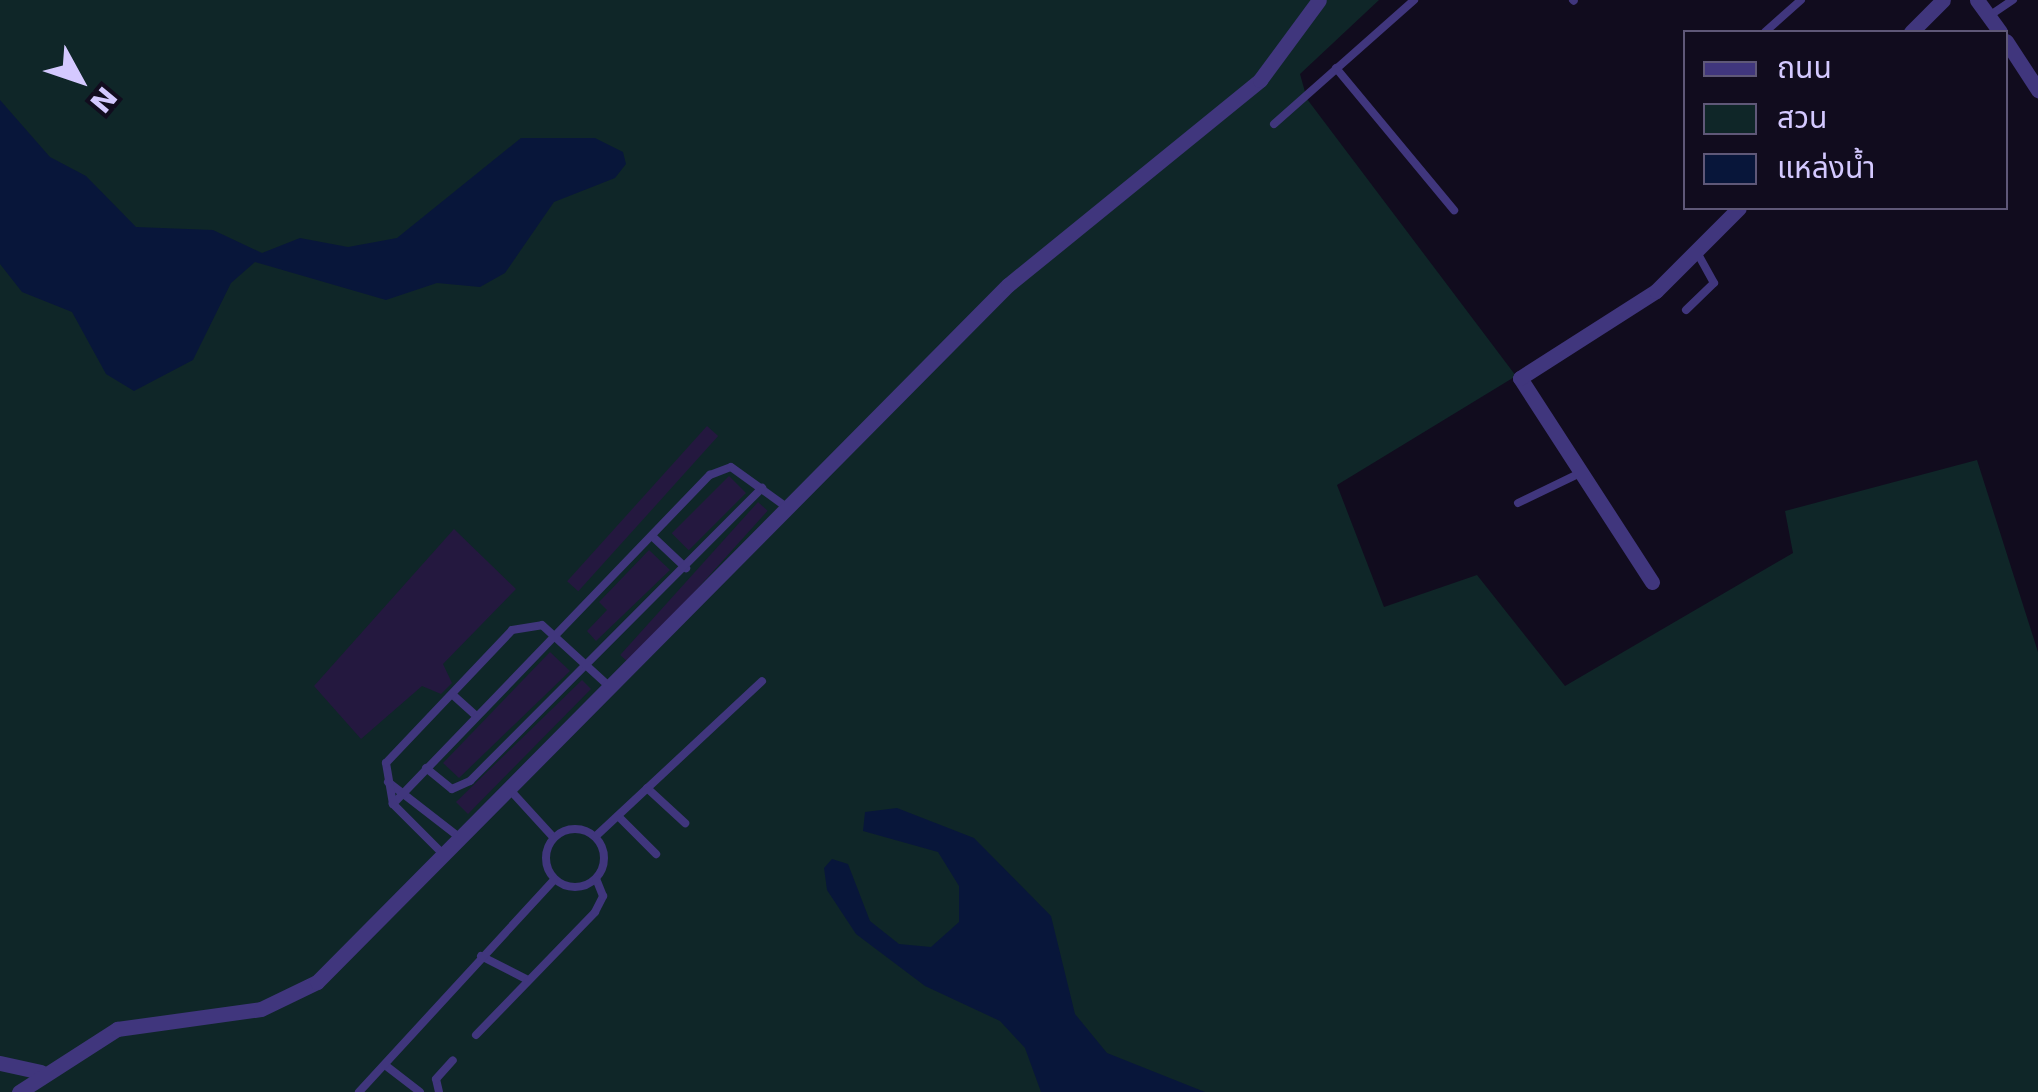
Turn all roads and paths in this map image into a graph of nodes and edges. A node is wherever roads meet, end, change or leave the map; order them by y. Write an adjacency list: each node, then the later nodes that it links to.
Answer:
1 (1319, 0): 21 (street)
2 (1414, 0): 11 (lane)
3 (1801, 0): 7 (lane)
4 (1943, 0): 8 (street)
5 (1976, 0): 9 (street)
6 (2012, 0): 9 (lane)
7 (1768, 30)
8 (1913, 30)
9 (1997, 30)
10 (2008, 45): 12 (street)
11 (1336, 68): 13 (lane); 14 (lane)
12 (2037, 85)
13 (1274, 124)
14 (1454, 210)
15 (1737, 210): 16 (street)
16 (1696, 251): 17 (lane); 18 (street)
17 (1686, 310)
18 (1578, 474): 20 (lane); 24 (street)
19 (762, 488): 21 (lane); 22 (lane); 23 (lane)
20 (1518, 503)
21 (786, 506): 28 (street)
22 (652, 536): 23 (lane); 25 (lane)
23 (686, 568): 26 (lane)
24 (1652, 582)
25 (556, 635): 26 (lane); 29 (lane); 30 (lane)
26 (586, 667): 28 (lane); 31 (lane)
27 (762, 681): 33 (lane)
28 (610, 688): 35 (street)
29 (452, 695): 30 (lane); 32 (lane)
30 (476, 716): 31 (lane)
31 (426, 768): 34 (lane)
32 (388, 782): 34 (lane); 36 (lane)
33 (646, 788): 37 (lane); 38 (lane)
34 (406, 790): 36 (lane); 41 (lane)
35 (511, 791): 40 (lane); 41 (street)
36 (393, 804): 43 (lane)
37 (618, 816): 39 (lane); 42 (lane)
38 (685, 823)
39 (596, 836): 40 (lane); 44 (lane)
40 (554, 837): 45 (lane)
41 (464, 840): 43 (street)
42 (656, 854)
43 (446, 858): 52 (street)
44 (596, 879): 45 (lane); 47 (lane)
45 (554, 880): 46 (lane)
46 (480, 956): 47 (lane); 51 (lane)
47 (528, 980): 48 (lane)
48 (476, 1035)
49 (453, 1060): 58 (lane)
50 (0, 1063): 52 (street)
51 (385, 1065): 53 (lane); 57 (lane)
52 (41, 1072): 54 (street)
53 (373, 1083): 55 (lane); 56 (lane)
54 (19, 1092)
55 (359, 1092)
56 (382, 1092)
57 (420, 1092)
58 (439, 1092)

